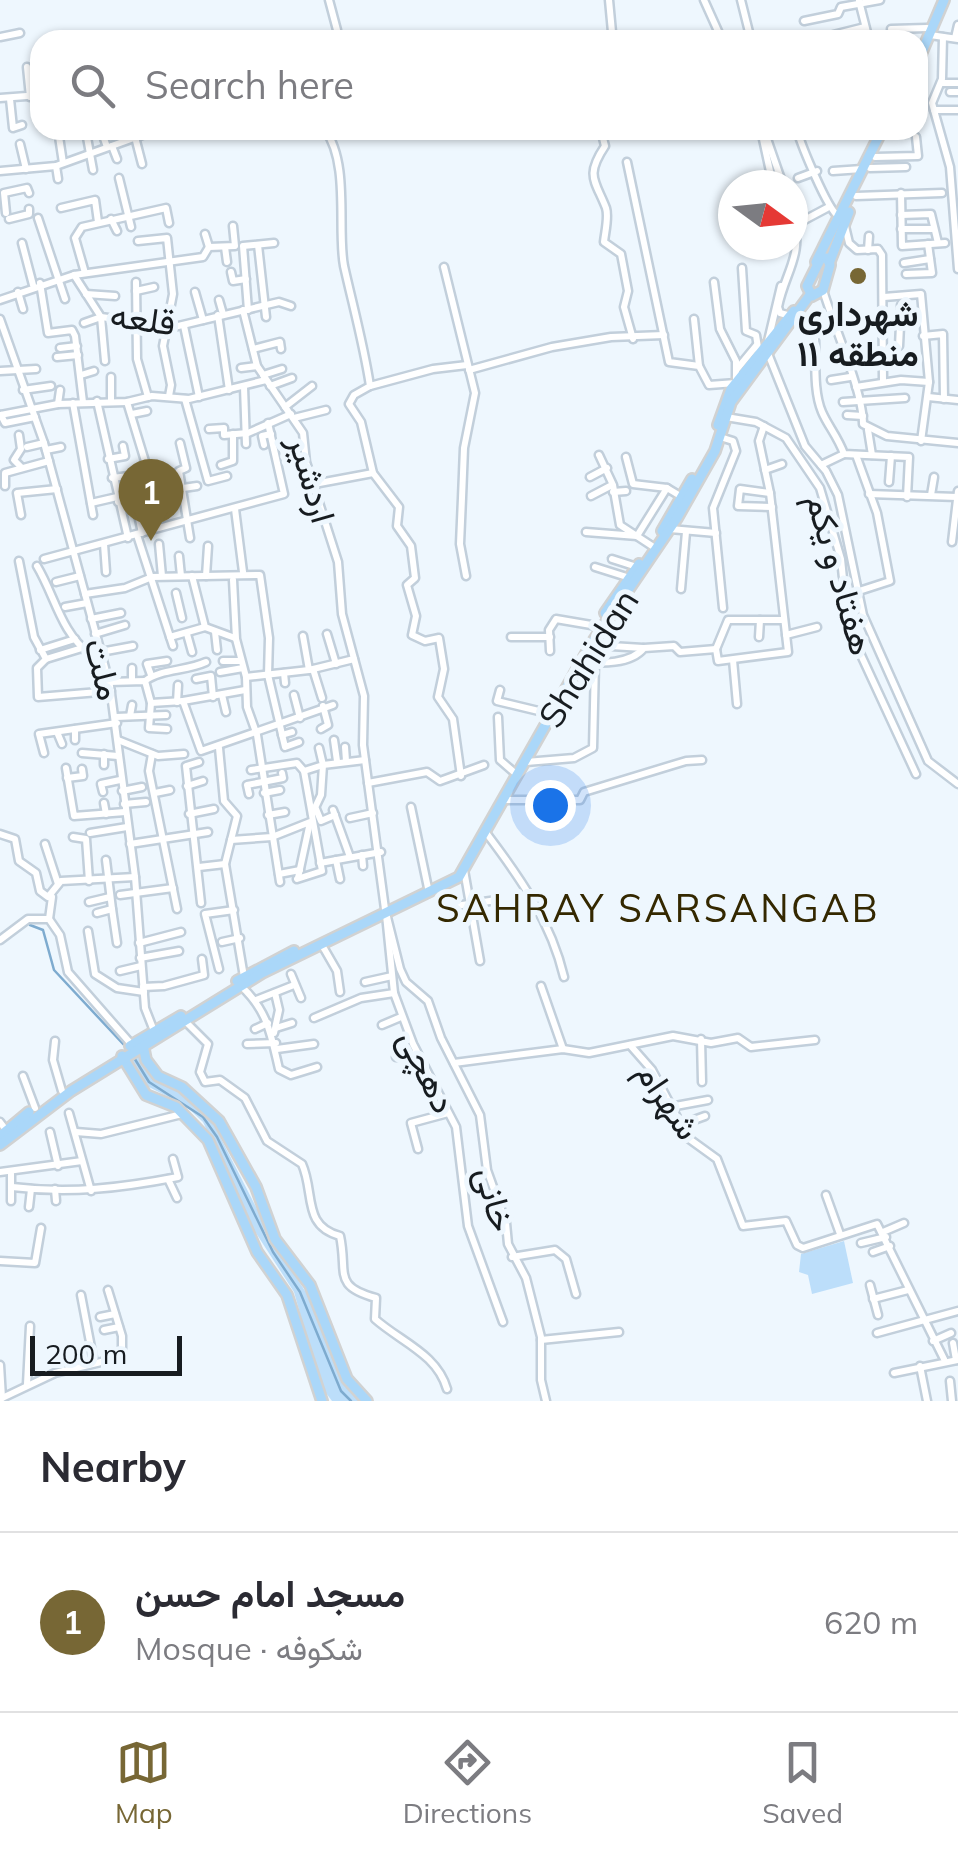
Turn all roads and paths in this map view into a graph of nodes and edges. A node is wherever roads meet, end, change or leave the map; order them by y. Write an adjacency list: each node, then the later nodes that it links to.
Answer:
1 (330, 0): 12 (street)
2 (609, 0): 13 (street)
3 (704, 0): 14 (street)
4 (740, 0): 15 (street)
5 (880, 0): 7 (street)
6 (941, 0): 19 (main road)
7 (860, 2): 8 (street); 10 (street)
8 (804, 22)
9 (958, 25): 23 (street)
10 (864, 26): 16 (street); 17 (street)
11 (891, 29): 18 (street)
12 (337, 30)
13 (612, 30)
14 (718, 30)
15 (748, 30)
16 (850, 30)
17 (865, 30)
18 (910, 30)
19 (928, 31): 21 (street)
20 (20, 32): 22 (street)
21 (943, 36): 23 (street); 25 (street)
22 (0, 37)
23 (957, 38)
24 (27, 67): 27 (street)
25 (941, 83): 26 (street); 30 (street)
26 (958, 83)
27 (30, 96): 29 (street)
28 (0, 98): 29 (street)
29 (10, 100): 32 (street)
30 (934, 110): 31 (street); 57 (street)
31 (958, 110)
32 (22, 125)
33 (58, 140): 52 (street)
34 (88, 140): 48 (street)
35 (107, 140): 47 (street)
36 (127, 140): 47 (street)
37 (136, 140): 53 (street)
38 (329, 140): 187 (street)
39 (604, 140): 154 (street)
40 (764, 140): 59 (street)
41 (766, 140): 60 (street)
42 (802, 140): 62 (street)
43 (880, 140): 55 (main road)
44 (881, 140): 49 (main road)
45 (916, 140): 49 (street)
46 (20, 144): 56 (street)
47 (110, 146): 48 (street); 50 (street)
48 (91, 153): 52 (street); 58 (street)
49 (875, 157): 55 (main road)
50 (117, 159)
51 (626, 162): 152 (street)
52 (59, 164): 56 (street); 65 (street)
53 (142, 164)
54 (906, 167): 55 (street)
55 (867, 168): 63 (street); 72 (main road); 83 (main road)
56 (26, 169): 61 (street)
57 (953, 169): 68 (street)
58 (93, 170)
59 (770, 170)
60 (777, 170)
61 (0, 171)
62 (817, 171): 64 (street); 76 (street)
63 (834, 171)
64 (808, 174)
65 (58, 179)
66 (886, 182): 73 (street)
67 (131, 184): 77 (street)
68 (955, 189): 111 (street)
69 (942, 192): 71 (street)
70 (28, 193): 80 (street)
71 (901, 193): 73 (street); 78 (street)
72 (856, 196): 73 (street); 83 (main road)
73 (881, 196)
74 (29, 208): 80 (street)
75 (61, 208): 84 (street)
76 (828, 208): 79 (street); 83 (street)
77 (129, 215): 82 (street); 85 (street); 87 (street)
78 (901, 215): 88 (street); 89 (street)
79 (808, 216)
80 (7, 217)
81 (38, 218): 118 (street)
82 (111, 219): 84 (street); 90 (street)
83 (842, 220): 101 (street); 105 (main road); 108 (main road)
84 (98, 222): 113 (street)
85 (169, 223)
86 (234, 226): 99 (street, اردشیر)
87 (130, 227)
88 (901, 229): 89 (street); 97 (street)
89 (934, 229): 97 (street)
90 (117, 231)
91 (205, 234): 100 (street)
92 (869, 236): 101 (street)
93 (138, 240): 103 (street)
94 (22, 243): 120 (street)
95 (274, 243): 96 (street)
96 (258, 244): 99 (street); 133 (street)
97 (928, 244): 102 (street)
98 (225, 246): 99 (street); 100 (street); 107 (street)
99 (239, 246): 117 (street, اردشیر)
100 (209, 247): 103 (street)
101 (868, 250): 128 (street)
102 (930, 259): 106 (street); 114 (street)
103 (171, 260): 113 (street); 150 (street)
104 (792, 260): 116 (street)
105 (830, 260): 108 (main road); 122 (main road)
106 (908, 260)
107 (228, 262)
108 (816, 262): 125 (main road)
109 (444, 267): 170 (street)
110 (742, 268): 163 (street)
111 (958, 269)
112 (231, 272): 117 (street)
113 (85, 273): 115 (street)
114 (906, 274)
115 (74, 275): 118 (street, قلعه); 126 (street, قلعه)
116 (788, 278): 139 (street); 163 (street)
117 (246, 279): 136 (street, اردشیر)
118 (56, 280): 120 (street, قلعه); 130 (street)
119 (714, 282): 173 (street)
120 (37, 284): 123 (street, قلعه); 162 (street)
121 (154, 286): 144 (street)
122 (823, 290): 125 (main road); 140 (street)
123 (18, 292): 129 (street, قلعه); 135 (street)
124 (194, 292): 146 (street)
125 (808, 293): 139 (main road, Shahidan); 163 (main road, Shahidan)
126 (85, 294): 127 (street); 141 (street, قلعه)
127 (115, 296)
128 (884, 297): 148 (street); 153 (street)
129 (0, 300)
130 (65, 300)
131 (219, 300): 138 (street)
132 (901, 305): 149 (street)
133 (262, 306): 134 (street, قلعه); 136 (street, قلعه); 142 (street)
134 (291, 306)
135 (23, 309)
136 (245, 310): 138 (street, قلعه); 160 (street, اردشیر)
137 (849, 313): 140 (street)
138 (220, 315): 146 (street, قلعه); 192 (street)
139 (791, 316): 163 (main road, Shahidan)
140 (831, 316): 178 (street)
141 (101, 317): 144 (street, قلعه); 147 (street); 165 (street)
142 (266, 317)
143 (0, 318): 157 (street, ملت)
144 (136, 319): 150 (street, قلعه); 194 (street)
145 (694, 319): 167 (street)
146 (203, 320): 151 (street, قلعه)
147 (84, 322)
148 (884, 323): 149 (street); 182 (street)
149 (899, 323): 156 (street)
150 (168, 325): 151 (street, قلعه); 193 (street)
151 (184, 326): 195 (street)
152 (664, 335): 154 (street); 167 (street)
153 (924, 336): 183 (street); 199 (street)
154 (632, 339): 170 (street)
155 (815, 339): 237 (street)
156 (899, 346)
157 (12, 347): 159 (street); 168 (street, ملت)
158 (60, 348): 162 (street)
159 (0, 349)
160 (253, 349): 161 (street); 166 (street, اردشیر)
161 (281, 349)
162 (77, 350): 164 (street); 176 (street)
163 (763, 351): 173 (street); 184 (main road, Shahidan); 218 (main road, Shahidan); 247 (street)
164 (57, 357)
165 (105, 361)
166 (258, 366): 169 (street); 181 (street, اردشیر)
167 (699, 366): 184 (street)
168 (17, 368): 171 (street); 174 (street); 190 (street, ملت)
169 (241, 368)
170 (468, 368): 187 (street); 313 (street)
171 (36, 369)
172 (282, 369): 181 (street)
173 (736, 370): 184 (street)
174 (0, 371)
175 (94, 371): 176 (street)
176 (81, 374): 204 (street)
177 (111, 377): 201 (street)
178 (850, 377): 180 (street); 188 (street)
179 (292, 378): 181 (street)
180 (831, 380)
181 (267, 381): 189 (street); 212 (street, اردشیر)
182 (883, 382): 183 (street); 188 (street)
183 (930, 382): 196 (street)
184 (736, 384): 271 (main road, Shahidan)
185 (51, 386): 190 (street)
186 (312, 386): 212 (street)
187 (370, 386): 251 (street)
188 (856, 386): 200 (street)
189 (244, 387): 192 (street); 223 (street)
190 (23, 390): 209 (street, ملت)
191 (60, 390): 208 (street)
192 (229, 390): 195 (street)
193 (169, 396): 194 (street); 197 (street)
194 (148, 397): 205 (street)
195 (199, 397): 197 (street)
196 (928, 397): 199 (street); 228 (street)
197 (186, 398): 252 (street)
198 (905, 398): 200 (street)
199 (944, 398): 202 (street)
200 (864, 399): 206 (street); 216 (street)
201 (112, 400): 203 (street); 205 (street)
202 (958, 400)
203 (97, 401): 204 (street); 243 (street)
204 (83, 402): 207 (street)
205 (127, 402): 213 (street)
206 (844, 402)
207 (73, 403): 208 (street); 274 (street)
208 (58, 404): 209 (street)
209 (31, 409): 214 (street); 217 (street, ملت)
210 (147, 410): 213 (street)
211 (326, 410): 212 (street)
212 (290, 413): 219 (street); 258 (street, اردشیر)
213 (132, 414): 256 (street)
214 (0, 415): 217 (street)
215 (847, 415): 216 (street)
216 (863, 416): 222 (street)
217 (35, 417): 235 (street, ملت)
218 (726, 417): 220 (street, هفتاد و یکم); 227 (main road, Shahidan)
219 (268, 423): 223 (street); 225 (street)
220 (764, 426): 250 (street); 327 (street, هفتاد و یکم)
221 (209, 428): 224 (street)
222 (867, 428): 228 (street); 240 (street)
223 (248, 433): 224 (street); 231 (street)
224 (233, 434): 245 (street)
225 (271, 434): 232 (street); 276 (street)
226 (19, 436): 248 (street)
227 (720, 437): 283 (main road, Shahidan); 286 (street)
228 (921, 441): 230 (street)
229 (180, 443): 262 (street)
230 (958, 443)
231 (246, 444)
232 (264, 445)
233 (124, 446): 243 (street)
234 (27, 447): 235 (street)
235 (45, 447): 236 (street); 244 (street, ملت)
236 (61, 447)
237 (844, 454): 239 (street); 247 (street)
238 (599, 455): 249 (street)
239 (856, 455): 240 (street); 267 (street)
240 (872, 455): 241 (street)
241 (891, 456): 257 (street); 272 (street)
242 (626, 457): 263 (street)
243 (108, 458): 255 (street)
244 (49, 461): 248 (street); 261 (street, ملت)
245 (221, 464)
246 (782, 464): 250 (street)
247 (821, 464): 319 (street)
248 (21, 467): 259 (street)
249 (607, 468): 253 (street); 264 (street)
250 (766, 470): 266 (street)
251 (373, 473): 258 (street); 436 (street)
252 (227, 476)
253 (590, 476)
254 (934, 476): 269 (street)
255 (112, 478): 273 (street); 273 (street)
256 (151, 482)
257 (889, 482)
258 (314, 484): 358 (street, اردشیر)
259 (6, 486)
260 (197, 486): 262 (street)
261 (57, 488): 279 (street); 296 (street, ملت)
262 (183, 488): 282 (street)
263 (667, 488): 271 (street); 288 (street)
264 (613, 489): 265 (street); 270 (street); 288 (street)
265 (626, 491)
266 (770, 493): 275 (street); 277 (street)
267 (869, 494): 272 (street); 319 (street)
268 (957, 494): 269 (street); 291 (street)
269 (930, 495): 272 (street)
270 (591, 496)
271 (682, 496): 295 (main road, Shahidan)
272 (907, 497)
273 (118, 500): 274 (street); 289 (street)
274 (91, 503): 280 (street)
275 (772, 508): 277 (street); 330 (street)
276 (235, 509): 282 (street); 306 (street)
277 (754, 509): 281 (street)
278 (136, 510): 287 (street)
279 (20, 514)
280 (93, 515)
281 (755, 518)
282 (191, 520): 287 (street); 290 (street)
283 (670, 529): 285 (street); 363 (main road, Shahidan)
284 (586, 532): 288 (street)
285 (686, 532): 286 (street); 318 (street)
286 (716, 533): 323 (street)
287 (140, 534): 289 (street); 308 (street)
288 (637, 536): 295 (street)
289 (128, 538): 292 (street)
290 (190, 538)
291 (952, 542)
292 (104, 544): 296 (street); 304 (street)
293 (160, 544): 309 (street)
294 (208, 546): 312 (street)
295 (652, 546): 303 (main road, Shahidan)
296 (74, 552): 298 (street); 307 (street, ملت)
297 (179, 556): 310 (street)
298 (44, 558)
299 (612, 559): 303 (street)
300 (19, 561): 352 (street)
301 (38, 566): 345 (street)
302 (596, 567): 314 (street)
303 (637, 568): 314 (main road, Shahidan)
304 (106, 572)
305 (131, 572): 317 (street)
306 (243, 572): 312 (street); 372 (street)
307 (80, 576): 316 (street); 321 (street, ملت)
308 (152, 576): 309 (street); 317 (street); 342 (street)
309 (162, 576): 310 (street)
310 (181, 576): 311 (street)
311 (192, 576): 312 (street); 320 (street)
312 (206, 576)
313 (466, 576)
314 (630, 578): 332 (main road, Shahidan)
315 (233, 580): 346 (street)
316 (56, 582)
317 (134, 584): 321 (street)
318 (681, 589)
319 (858, 591): 325 (street)
320 (196, 596): 326 (street); 333 (street)
321 (86, 598): 322 (street); 328 (street, ملت)
322 (64, 607)
323 (723, 608)
324 (120, 613): 328 (street)
325 (863, 615): 327 (street); 442 (street)
326 (182, 618)
327 (847, 618): 435 (street, هفتاد و یکم)
328 (91, 619): 336 (street, ملت)
329 (760, 620): 330 (street); 344 (street); 354 (street)
330 (784, 620): 339 (street)
331 (125, 625): 336 (street)
332 (597, 626): 341 (street); 392 (main road, Shahidan)
333 (206, 627): 335 (street); 337 (street)
334 (817, 627): 339 (street)
335 (215, 632): 346 (street); 353 (street)
336 (96, 634): 355 (street, ملت)
337 (187, 634): 342 (street); 357 (street)
338 (327, 634): 366 (street)
339 (786, 635): 360 (street)
340 (303, 636): 369 (street)
341 (550, 636): 343 (street); 356 (street)
342 (170, 637): 348 (street)
343 (512, 637)
344 (759, 638)
345 (75, 639): 350 (street); 352 (street)
346 (236, 639): 365 (street)
347 (133, 646): 355 (street)
348 (173, 646)
349 (611, 646): 351 (street)
350 (82, 648): 355 (street); 359 (street)
351 (644, 648): 354 (street); 367 (street)
352 (40, 650): 359 (street)
353 (217, 650)
354 (716, 650): 360 (street)
355 (101, 651): 379 (street, ملت)
356 (550, 651)
357 (192, 652)
358 (354, 658): 366 (street); 421 (street, اردشیر)
359 (46, 659): 379 (street)
360 (733, 660): 388 (street)
361 (166, 661): 373 (street)
362 (223, 661): 365 (street)
363 (582, 661): 367 (street); 425 (main road, Shahidan)
364 (206, 662): 373 (street)
365 (243, 664): 370 (street); 374 (street)
366 (336, 664): 369 (street)
367 (596, 664): 425 (street)
368 (132, 668): 376 (street)
369 (311, 670): 371 (street); 386 (street)
370 (220, 672)
371 (284, 673): 372 (street); 377 (street)
372 (268, 675): 374 (street); 399 (street)
373 (148, 678): 376 (street); 387 (street)
374 (246, 678): 380 (street)
375 (196, 679): 384 (street)
376 (132, 680): 379 (street)
377 (285, 684)
378 (178, 685): 385 (street)
379 (110, 686): 398 (street, ملت)
380 (244, 690): 383 (street); 405 (street)
381 (500, 690): 392 (street)
382 (294, 694): 396 (street)
383 (222, 695): 384 (street); 391 (street)
384 (213, 697): 385 (street)
385 (180, 701): 387 (street); 413 (street)
386 (322, 702): 390 (street); 396 (street); 400 (street)
387 (151, 703): 395 (street)
388 (737, 704)
389 (132, 705): 394 (street)
390 (333, 705)
391 (226, 712)
392 (547, 714): 434 (main road, Shahidan)
393 (166, 715): 395 (street)
394 (130, 716): 395 (street); 398 (street)
395 (150, 716): 402 (street)
396 (300, 718): 399 (street)
397 (498, 718): 434 (street)
398 (116, 720): 401 (street); 408 (street, ملت)
399 (280, 724): 405 (street); 406 (street)
400 (328, 725)
401 (75, 729): 403 (street); 407 (street)
402 (167, 729)
403 (56, 732): 411 (street); 414 (street)
404 (292, 732): 406 (street)
405 (257, 735): 413 (street); 427 (street)
406 (282, 735): 410 (street)
407 (76, 740)
408 (118, 740): 417 (street); 419 (street, ملت)
409 (334, 740): 423 (street)
410 (300, 742)
411 (62, 744)
412 (344, 747): 423 (street)
413 (219, 748): 475 (street)
414 (44, 753)
415 (82, 753): 416 (street)
416 (104, 754): 419 (street); 426 (street)
417 (152, 754): 418 (street); 449 (street)
418 (184, 754)
419 (118, 756): 438 (street, ملت)
420 (307, 758): 428 (street)
421 (365, 760): 423 (street); 441 (street, اردشیر)
422 (702, 760): 452 (street)
423 (342, 761): 428 (street)
424 (199, 762): 448 (street)
425 (526, 762): 452 (main road, Shahidan)
426 (104, 765)
427 (260, 765): 432 (street); 440 (street)
428 (323, 765): 432 (street); 457 (street)
429 (484, 765): 436 (street)
430 (66, 768): 437 (street)
431 (82, 769): 437 (street)
432 (304, 771): 465 (street)
433 (282, 773): 440 (street)
434 (515, 773): 495 (main road, Shahidan)
435 (916, 774)
436 (461, 776): 441 (street)
437 (67, 778): 461 (street)
438 (120, 780): 446 (street, ملت); 447 (street)
439 (203, 781): 448 (street)
440 (262, 782): 450 (street); 451 (street)
441 (368, 783): 460 (street, اردشیر)
442 (958, 784)
443 (142, 786): 446 (street)
444 (170, 790): 449 (street)
445 (280, 790): 450 (street)
446 (122, 791): 456 (street, ملت)
447 (102, 792)
448 (184, 792): 462 (street)
449 (155, 793): 474 (street)
450 (264, 793): 463 (street)
451 (249, 794)
452 (505, 800): 470 (main road, Shahidan)
453 (146, 802): 456 (street)
454 (104, 803): 461 (street)
455 (411, 807): 495 (street)
456 (124, 808): 461 (street); 466 (street, ملت)
457 (316, 808): 465 (street); 480 (street)
458 (214, 809): 462 (street)
459 (284, 812): 463 (street)
460 (373, 812): 464 (street); 478 (street, اردشیر)
461 (106, 814)
462 (189, 814): 472 (street)
463 (268, 814): 473 (street)
464 (350, 818)
465 (310, 822): 473 (street); 486 (street); 487 (street)
466 (127, 827): 468 (street); 477 (street, ملت)
467 (208, 832): 472 (street)
468 (90, 833)
469 (0, 834): 498 (street)
470 (486, 834): 488 (main road, Shahidan); 527 (street)
471 (72, 837): 491 (street)
472 (194, 837): 474 (street); 485 (street)
473 (272, 837): 475 (street); 487 (street)
474 (163, 840): 477 (street); 494 (street)
475 (230, 840): 483 (street)
476 (45, 844): 493 (street)
477 (130, 844): 489 (street, ملت)
478 (381, 852): 479 (street); 508 (street, اردشیر)
479 (362, 855): 480 (street); 484 (street)
480 (350, 858): 482 (street)
481 (106, 860): 492 (street)
482 (336, 860): 486 (street); 490 (street)
483 (224, 864): 485 (street); 507 (street)
484 (363, 866)
485 (199, 867): 503 (street)
486 (321, 867): 487 (street)
487 (300, 870)
488 (464, 870): 501 (street); 508 (main road, Shahidan)
489 (135, 877): 492 (street); 496 (street, ملت)
490 (340, 879)
491 (89, 881): 492 (street); 493 (street)
492 (108, 882): 499 (street)
493 (58, 884): 498 (street)
494 (173, 888): 496 (street); 506 (street)
495 (428, 888): 508 (main road, Shahidan)
496 (136, 893): 497 (street); 517 (street, ملت)
497 (120, 895)
498 (52, 896): 510 (street)
499 (110, 896): 502 (street); 505 (street)
500 (496, 900): 501 (street)
501 (472, 901): 504 (street); 521 (street)
502 (89, 902)
503 (201, 903)
504 (456, 906)
505 (112, 909): 509 (street); 516 (street)
506 (177, 909)
507 (234, 910): 513 (street); 523 (street)
508 (385, 912): 518 (main road, Shahidan); 526 (street, دهچی); 528 (main road, Shahidan); 558 (street, خانی)
509 (97, 914)
510 (49, 919): 514 (street); 551 (street)
511 (88, 930): 532 (street)
512 (181, 932): 517 (street)
513 (240, 938): 515 (street); 528 (street)
514 (0, 940)
515 (222, 942)
516 (117, 943)
517 (140, 944): 522 (street, ملت)
518 (322, 945): 528 (main road, Shahidan); 533 (street)
519 (179, 951): 522 (street)
520 (202, 959): 532 (street)
521 (480, 961)
522 (141, 962): 524 (street); 532 (street, ملت)
523 (219, 969)
524 (120, 971)
525 (291, 974): 530 (street)
526 (392, 976): 529 (street); 535 (street, دهچی)
527 (564, 977)
528 (243, 981): 537 (street); 540 (main road, Shahidan); 545 (main road, Shahidan)
529 (365, 982)
530 (294, 985): 534 (street); 536 (street)
531 (542, 986): 554 (street)
532 (143, 989): 545 (street, ملت)
533 (340, 992)
534 (275, 993): 537 (street); 543 (street)
535 (394, 993): 538 (street, دهچی); 539 (street)
536 (301, 998)
537 (256, 1000): 543 (street)
538 (401, 1016): 542 (street); 555 (street, دهچی)
539 (314, 1018)
540 (184, 1020): 545 (main road, Shahidan); 629 (street)
541 (292, 1022): 543 (street)
542 (382, 1025)
543 (272, 1028): 544 (street); 552 (street)
544 (255, 1029)
545 (155, 1034): 551 (main road, Shahidan)
546 (701, 1039): 547 (street); 553 (street); 561 (street)
547 (815, 1040)
548 (55, 1041): 562 (street)
549 (247, 1044): 552 (street)
550 (314, 1044): 552 (street)
551 (138, 1045): 556 (main road, Shahidan); 632 (main road)
552 (277, 1046): 559 (street)
553 (630, 1046): 554 (street); 564 (street, شهرام)
554 (563, 1048): 558 (street)
555 (417, 1052): 557 (street); 568 (street, دهچی)
556 (121, 1055): 562 (main road, Shahidan); 567 (main road); 574 (main road, Shahidan)
557 (396, 1057)
558 (454, 1062): 598 (street, خانی)
559 (317, 1067)
560 (23, 1076): 565 (street)
561 (702, 1082)
562 (62, 1091): 565 (main road, Shahidan)
563 (708, 1100): 564 (street)
564 (670, 1107): 570 (street, شهرام)
565 (35, 1108): 571 (main road, Shahidan)
566 (68, 1113): 573 (street)
567 (184, 1113): 573 (street); 631 (main road)
568 (448, 1113): 575 (street); 611 (street, دهچی)
569 (705, 1116): 570 (street)
570 (680, 1125): 593 (street, شهرام)
571 (2, 1129)
572 (50, 1132): 578 (street)
573 (76, 1132): 577 (street)
574 (0, 1145)
575 (418, 1150)
576 (173, 1159): 581 (street)
577 (82, 1161): 578 (street); 585 (street)
578 (58, 1166): 580 (street)
579 (0, 1172): 580 (street)
580 (11, 1174): 582 (street)
581 (168, 1179): 585 (street); 587 (street)
582 (12, 1186): 583 (street); 588 (street)
583 (31, 1189): 584 (street); 590 (street)
584 (56, 1189): 585 (street); 589 (street)
585 (91, 1191)
586 (826, 1195): 593 (street)
587 (176, 1198)
588 (11, 1201)
589 (56, 1201)
590 (29, 1208)
591 (904, 1223): 594 (street)
592 (41, 1228): 599 (street)
593 (840, 1234): 594 (street, شهرام)
594 (884, 1234): 595 (street); 596 (street)
595 (862, 1243)
596 (890, 1246): 597 (street); 602 (street)
597 (873, 1252)
598 (512, 1257): 603 (street); 618 (street, خانی)
599 (0, 1261)
600 (870, 1285): 605 (street)
601 (108, 1290): 607 (street)
602 (908, 1290): 605 (street); 610 (street)
603 (576, 1294)
604 (81, 1295): 623 (street)
605 (873, 1299): 608 (street)
606 (958, 1311): 610 (street)
607 (115, 1314): 609 (street); 613 (street)
608 (878, 1315)
609 (100, 1317)
610 (923, 1321): 616 (street); 619 (street)
611 (503, 1322)
612 (30, 1326): 628 (street)
613 (119, 1327): 614 (street); 623 (street)
614 (104, 1330)
615 (618, 1332): 618 (street)
616 (876, 1332)
617 (951, 1333): 619 (street)
618 (542, 1340): 633 (street, خانی)
619 (933, 1340): 621 (street)
620 (953, 1343): 622 (street)
621 (944, 1360): 622 (street); 625 (street)
622 (957, 1360)
623 (94, 1364): 628 (street)
624 (0, 1365): 630 (street)
625 (920, 1366): 626 (street); 634 (street)
626 (894, 1373)
627 (950, 1381): 635 (street)
628 (28, 1384): 630 (street)
629 (447, 1389)
630 (1, 1398)
631 (322, 1401)
632 (366, 1401)
633 (546, 1401)
634 (927, 1401)
635 (952, 1401)

